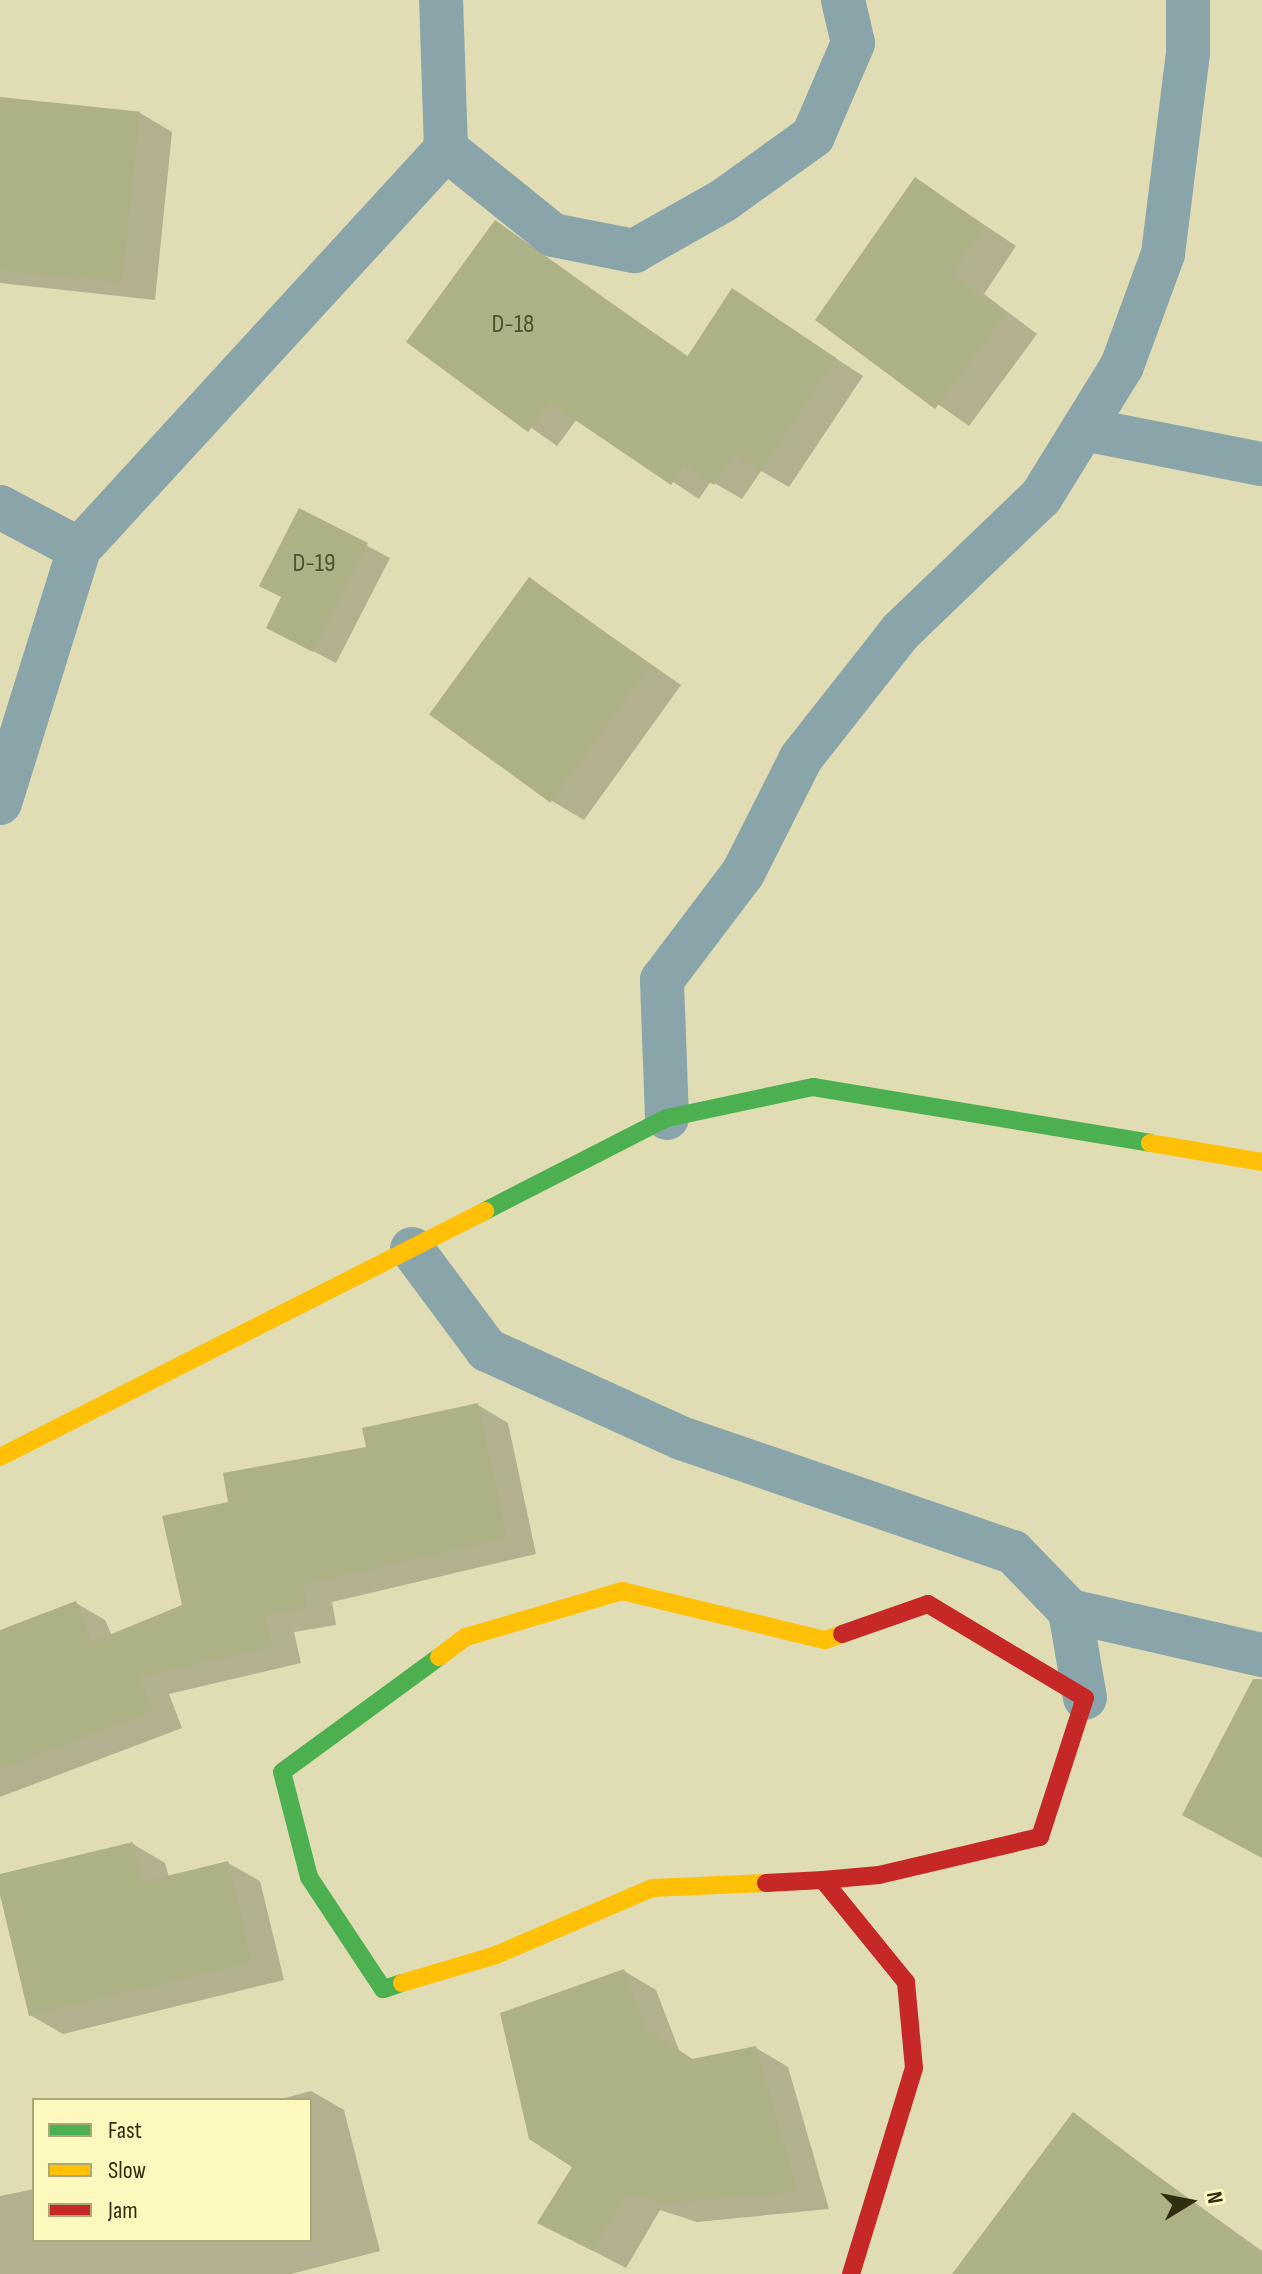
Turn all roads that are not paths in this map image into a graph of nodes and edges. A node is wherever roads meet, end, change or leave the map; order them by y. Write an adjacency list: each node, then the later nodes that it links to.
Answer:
1 (441, 0): 4 (street)
2 (843, 0): 4 (street)
3 (1188, 0): 5 (street)
4 (446, 149): 8 (street)
5 (1083, 429): 6 (street); 10 (street)
6 (1262, 464)
7 (0, 507): 8 (street)
8 (79, 549): 9 (street)
9 (0, 803)
10 (667, 1118): 11 (street); 12 (street)
11 (1262, 1162)
12 (412, 1249): 13 (street); 14 (street)
13 (0, 1457)
14 (1070, 1611): 15 (street); 16 (street)
15 (1262, 1655)
16 (1085, 1698): 17 (street); 17 (street)
17 (823, 1880): 18 (street)
18 (851, 2274)

